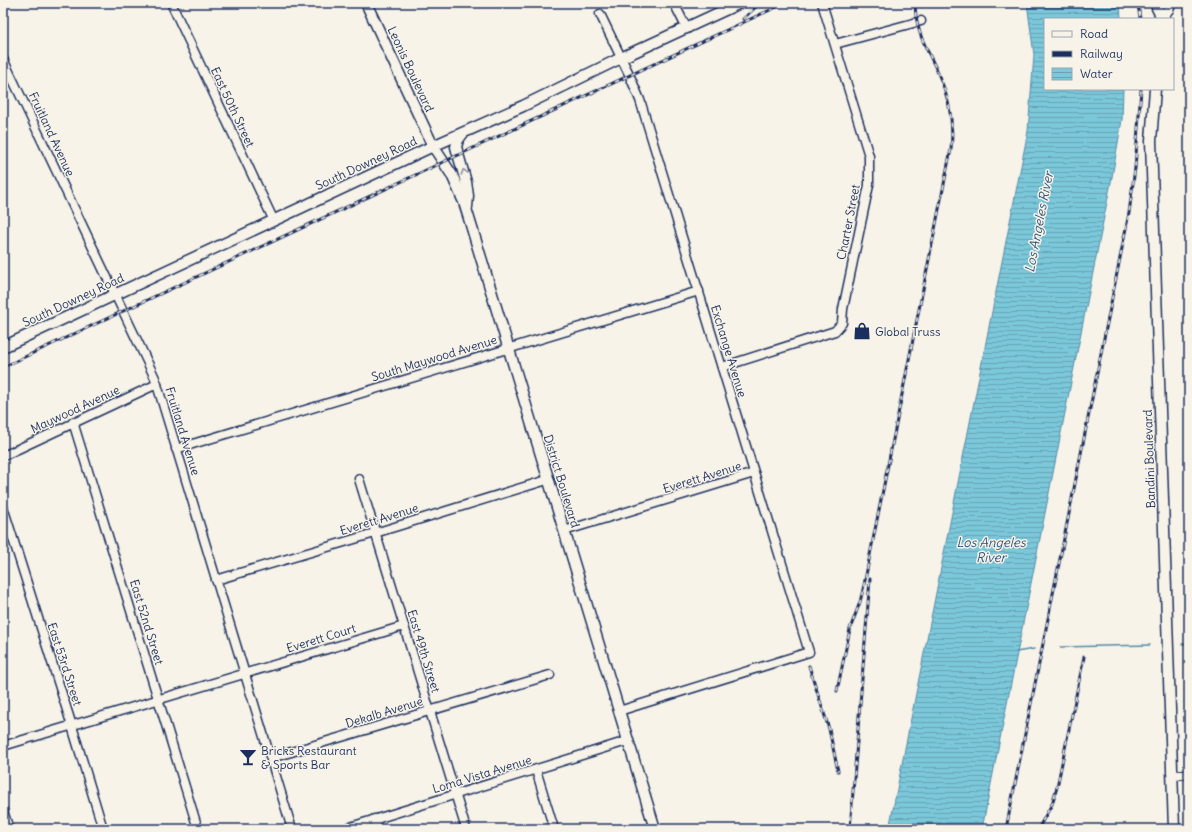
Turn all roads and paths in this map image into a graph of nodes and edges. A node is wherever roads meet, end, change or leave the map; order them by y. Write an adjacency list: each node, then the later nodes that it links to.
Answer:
1 (171, 3): 19 (street, East 50th Street)
2 (366, 3): 17 (main road, Leonis Boulevard)
3 (674, 3): 11 (street)
4 (740, 3): 11 (main road, South Downey Road)
5 (822, 3): 12 (street, Charter Street)
6 (1157, 3): 9 (main road)
7 (1169, 3): 9 (main road)
8 (600, 14): 13 (street, Exchange Avenue)
9 (1162, 18)
10 (921, 21): 12 (street)
11 (686, 29): 13 (main road, South Downey Road)
12 (835, 44): 24 (street, Charter Street)
13 (621, 58): 16 (main road, South Downey Road); 20 (street, Exchange Avenue)
14 (3, 59): 21 (street, Fruitland Avenue)
15 (1155, 90): 48 (main road, Bandini Boulevard)
16 (463, 133): 17 (main road, South Downey Road); 18 (main road, one-way to 16)
17 (433, 146): 18 (main road, District Boulevard); 19 (main road, South Downey Road)
18 (466, 211): 23 (main road, District Boulevard)
19 (274, 221): 21 (main road, South Downey Road)
20 (699, 291): 23 (street, South Maywood Avenue); 24 (street, Exchange Avenue)
21 (116, 295): 22 (main road, South Downey Road); 25 (street, Fruitland Avenue)
22 (3, 347)
23 (508, 349): 27 (street, South Maywood Avenue); 31 (main road, District Boulevard)
24 (722, 366): 29 (street, Exchange Avenue)
25 (156, 384): 26 (street, Maywood Avenue); 27 (street, Fruitland Avenue)
26 (73, 422): 28 (street, Maywood Avenue); 39 (street, East 52nd Street)
27 (176, 449): 35 (street, Fruitland Avenue)
28 (3, 456)
29 (754, 473): 33 (street, Everett Avenue); 41 (street, Exchange Avenue)
30 (359, 479): 34 (street, East 49th Street)
31 (548, 480): 33 (main road, District Boulevard); 34 (street, Everett Avenue)
32 (3, 507): 42 (street, East 53rd Street)
33 (564, 531): 41 (main road, District Boulevard)
34 (375, 533): 35 (street, Everett Avenue); 36 (street, East 49th Street)
35 (216, 580): 37 (street, Fruitland Avenue)
36 (404, 626): 37 (street, Everett Court); 40 (street, East 49th Street)
37 (245, 674): 39 (street); 45 (street, Fruitland Avenue)
38 (550, 675): 40 (street, Dekalb Avenue)
39 (158, 700): 42 (street); 54 (street, East 52nd Street)
40 (430, 711): 45 (street, Dekalb Avenue); 49 (street, East 49th Street)
41 (619, 711): 43 (main road, District Boulevard)
42 (72, 726): 44 (street); 53 (street, East 53rd Street)
43 (627, 742): 46 (street, Loma Vista Avenue); 60 (main road, District Boulevard)
44 (3, 746)
45 (271, 758): 55 (street, Fruitland Avenue)
46 (536, 770): 49 (street, Loma Vista Avenue); 59 (street)
47 (1189, 774): 48 (street)
48 (1173, 775): 61 (main road, Bandini Boulevard)
49 (456, 794): 51 (street, Loma Vista Avenue); 58 (street, East 49th Street)
50 (3, 811): 52 (street)
51 (374, 820): 56 (street, Loma Vista Avenue); 57 (street)
52 (9, 829)
53 (103, 829)
54 (198, 829)
55 (292, 829)
56 (344, 829)
57 (377, 829)
58 (466, 829)
59 (554, 829)
60 (654, 829)
61 (1174, 829)

